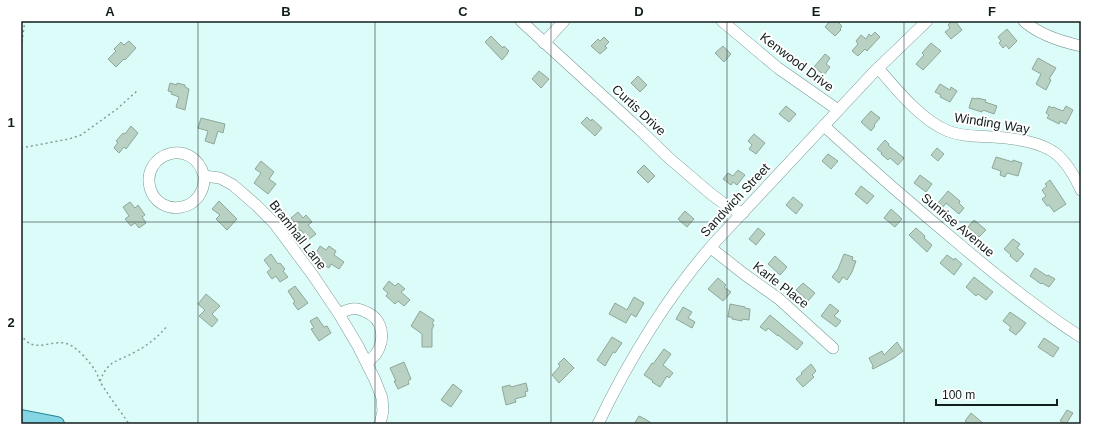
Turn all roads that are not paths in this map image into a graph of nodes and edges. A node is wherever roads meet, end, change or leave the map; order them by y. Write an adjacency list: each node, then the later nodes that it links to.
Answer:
1 (521, 21): 6 (street, Curtis Drive)
2 (564, 21): 6 (street)
3 (722, 21): 9 (street, Kenwood Drive)
4 (927, 21): 8 (street, Sandwich Street)
5 (1024, 21): 7 (street)
6 (544, 43): 13 (street, Curtis Drive)
7 (1081, 46)
8 (878, 68): 9 (street, Sandwich Street); 12 (street, Winding Way)
9 (838, 110): 10 (street, Sandwich Street)
10 (824, 126): 13 (street, Sandwich Street); 16 (street, Sunrise Avenue)
11 (204, 176): 11 (street); 15 (street, Bramhall Lane)
12 (1081, 190)
13 (743, 213): 14 (street, Sandwich Street)
14 (711, 248): 17 (street, Karle Place); 22 (street, Sandwich Street)
15 (339, 314): 18 (street, Bramhall Lane); 18 (street)
16 (1081, 337)
17 (832, 348)
18 (367, 363): 21 (street, Bramhall Lane)
19 (21, 417): 20 (main road)
20 (57, 424)
21 (380, 424)
22 (598, 424)

